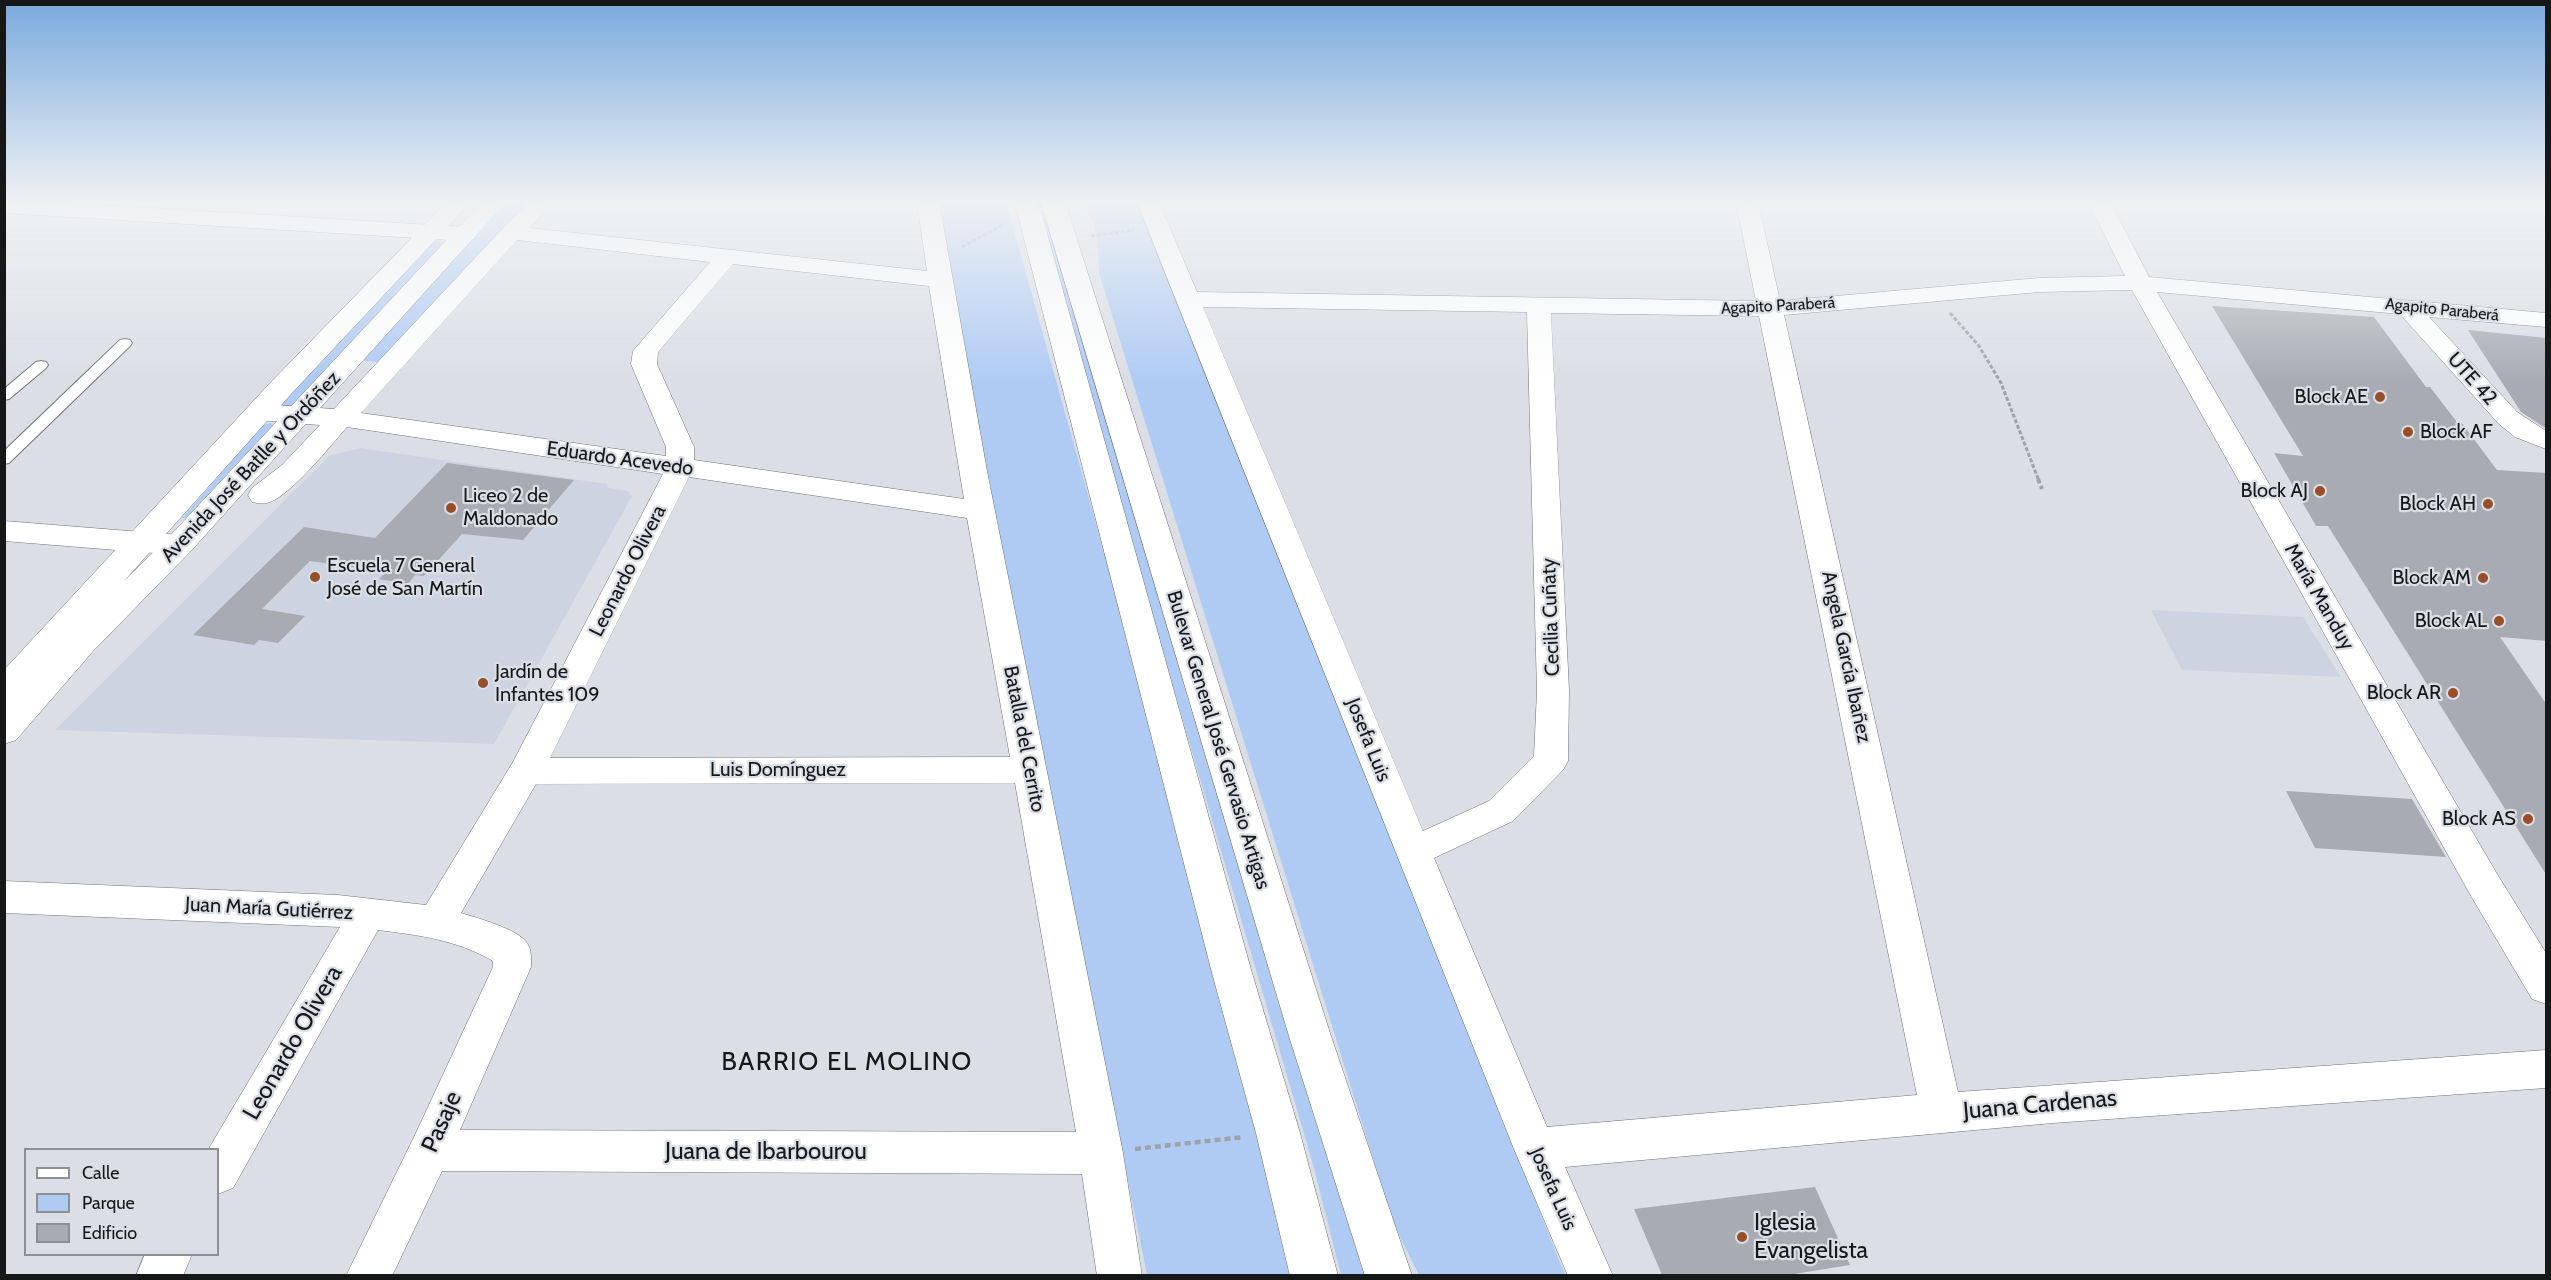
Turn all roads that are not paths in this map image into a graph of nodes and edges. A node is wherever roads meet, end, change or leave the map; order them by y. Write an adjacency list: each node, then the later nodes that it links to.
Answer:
1 (402, 262): 22 (main road, Avenida José Batlle y Ordóñez)
2 (441, 262): 23 (main road, Avenida José Batlle y Ordóñez)
3 (485, 262): 24 (street)
4 (722, 262): 27 (street)
5 (837, 262): 12 (street)
6 (937, 262): 12 (street, Batalla del Cerrito)
7 (1050, 262): 53 (main road, Bulevar General José Gervasio Artigas)
8 (1070, 262): 54 (main road, Bulevar General José Gervasio Artigas)
9 (1172, 262): 14 (street, Josefa Luis)
10 (1759, 262): 17 (street, Angela García Ibañez)
11 (2129, 262): 13 (street, María Manduy)
12 (938, 268): 29 (street, Batalla del Cerrito)
13 (2140, 283): 16 (street, Agapito Paraberá); 17 (street, Agapito Paraberá); 42 (street, María Manduy)
14 (1188, 299): 15 (street, Agapito Paraberá); 37 (street, Josefa Luis)
15 (1539, 306): 17 (street, Agapito Paraberá); 37 (street, Cecilia Cuñaty)
16 (2406, 306): 18 (street, Agapito Paraberá); 25 (street, UTE 42)
17 (1769, 309): 44 (street, Angela García Ibañez)
18 (2547, 320)
19 (125, 343): 26 (lane)
20 (40, 365): 21 (lane)
21 (4, 396)
22 (259, 412): 23 (street, Eduardo Acevedo); 31 (main road, Avenida José Batlle y Ordóñez)
23 (301, 414): 24 (street, Eduardo Acevedo); 32 (main road, Avenida José Batlle y Ordóñez)
24 (342, 418): 27 (street, Eduardo Acevedo); 28 (street)
25 (2547, 441)
26 (4, 460)
27 (680, 468): 29 (street, Eduardo Acevedo); 36 (street, Leonardo Olivera)
28 (262, 495)
29 (981, 511): 35 (street, Batalla del Cerrito)
30 (4, 531): 31 (street)
31 (142, 542): 32 (street); 33 (main road, Avenida José Batlle y Ordóñez)
32 (179, 544): 34 (main road, Avenida José Batlle y Ordóñez)
33 (4, 693)
34 (4, 730)
35 (1030, 770): 36 (street, Luis Domínguez); 47 (street, Batalla del Cerrito)
36 (526, 771): 40 (street, Leonardo Olivera)
37 (1413, 851): 45 (street, Josefa Luis)
38 (4, 897): 39 (street, Juan María Gutiérrez)
39 (368, 913): 40 (street, Juan María Gutiérrez); 48 (street, Leonardo Olivera)
40 (435, 923): 41 (street, Juan María Gutiérrez)
41 (512, 967): 46 (street, Pasaje)
42 (2547, 987)
43 (2547, 1069): 44 (street, Juana Cardenas)
44 (1941, 1113): 45 (street, Juana Cardenas)
45 (1535, 1149): 55 (street, Josefa Luis)
46 (430, 1150): 47 (street, Juana de Ibarbourou); 51 (street, Pasaje)
47 (1101, 1153): 52 (street, Batalla del Cerrito)
48 (219, 1171)
49 (169, 1256): 50 (street)
50 (158, 1275)
51 (368, 1275)
52 (1120, 1275)
53 (1314, 1275)
54 (1389, 1275)
55 (1591, 1275)

